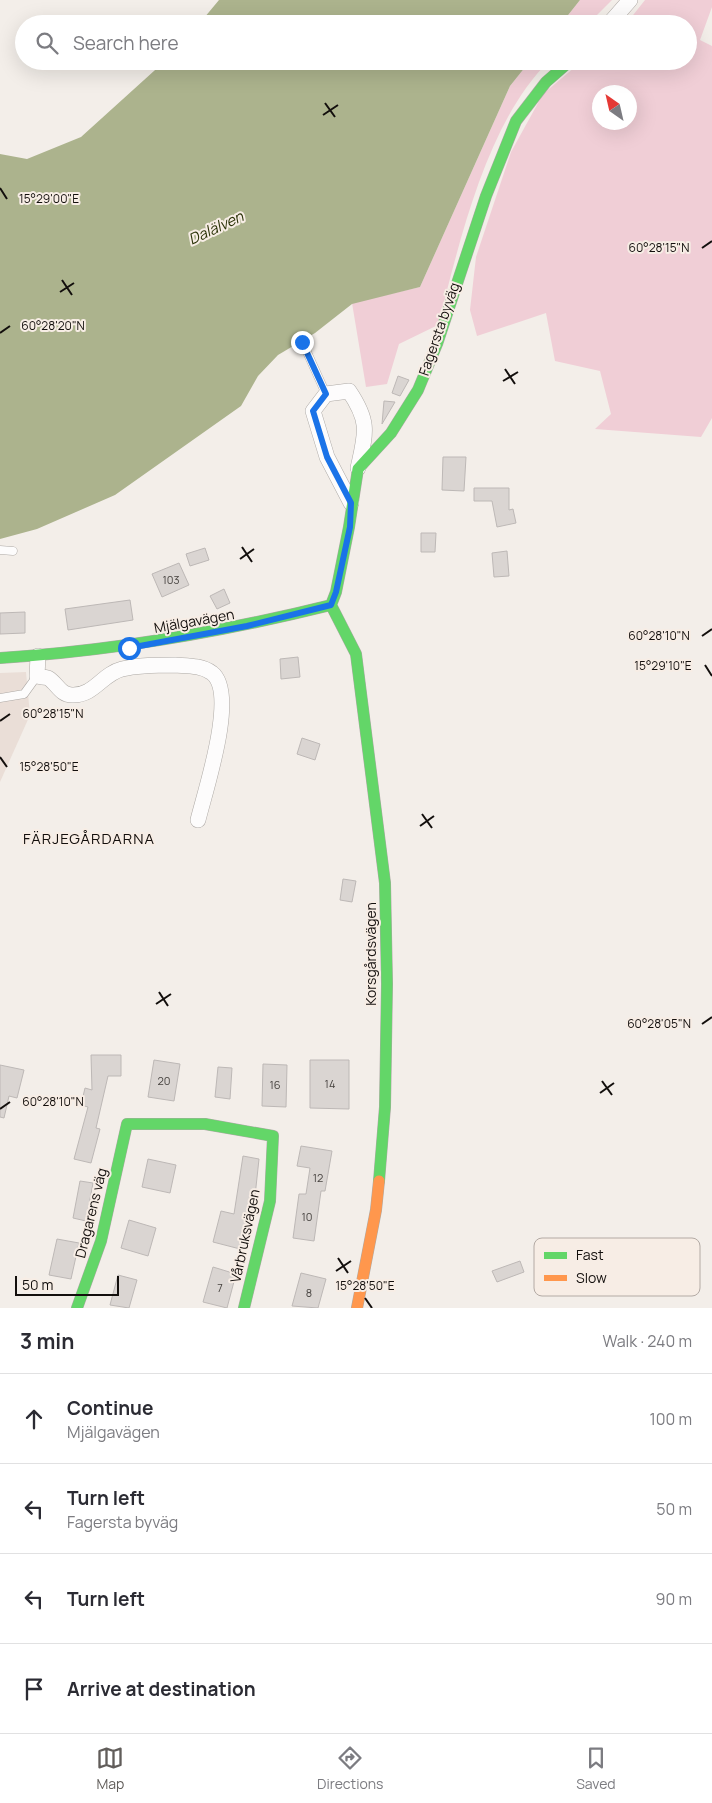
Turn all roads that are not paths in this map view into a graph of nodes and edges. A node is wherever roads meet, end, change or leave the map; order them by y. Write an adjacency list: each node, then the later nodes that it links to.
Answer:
1 (630, 0): 2 (street)
2 (617, 15)
3 (560, 70): 6 (street, Fagersta byväg)
4 (302, 342): 5 (lane)
5 (326, 394): 6 (street); 7 (street)
6 (358, 469): 7 (street)
7 (351, 503): 10 (street)
8 (0, 550): 9 (lane)
9 (13, 551)
10 (331, 605): 11 (street, Mjälgavägen); 19 (street, Korsgårdsvägen)
11 (38, 656): 12 (street, Mjälgavägen); 13 (street)
12 (0, 658)
13 (37, 676): 14 (lane); 15 (street)
14 (0, 698)
15 (198, 820)
16 (127, 1124): 17 (street, Dragarens väg); 18 (street, Vårbruksvägen)
17 (77, 1308)
18 (244, 1308)
19 (357, 1308)

